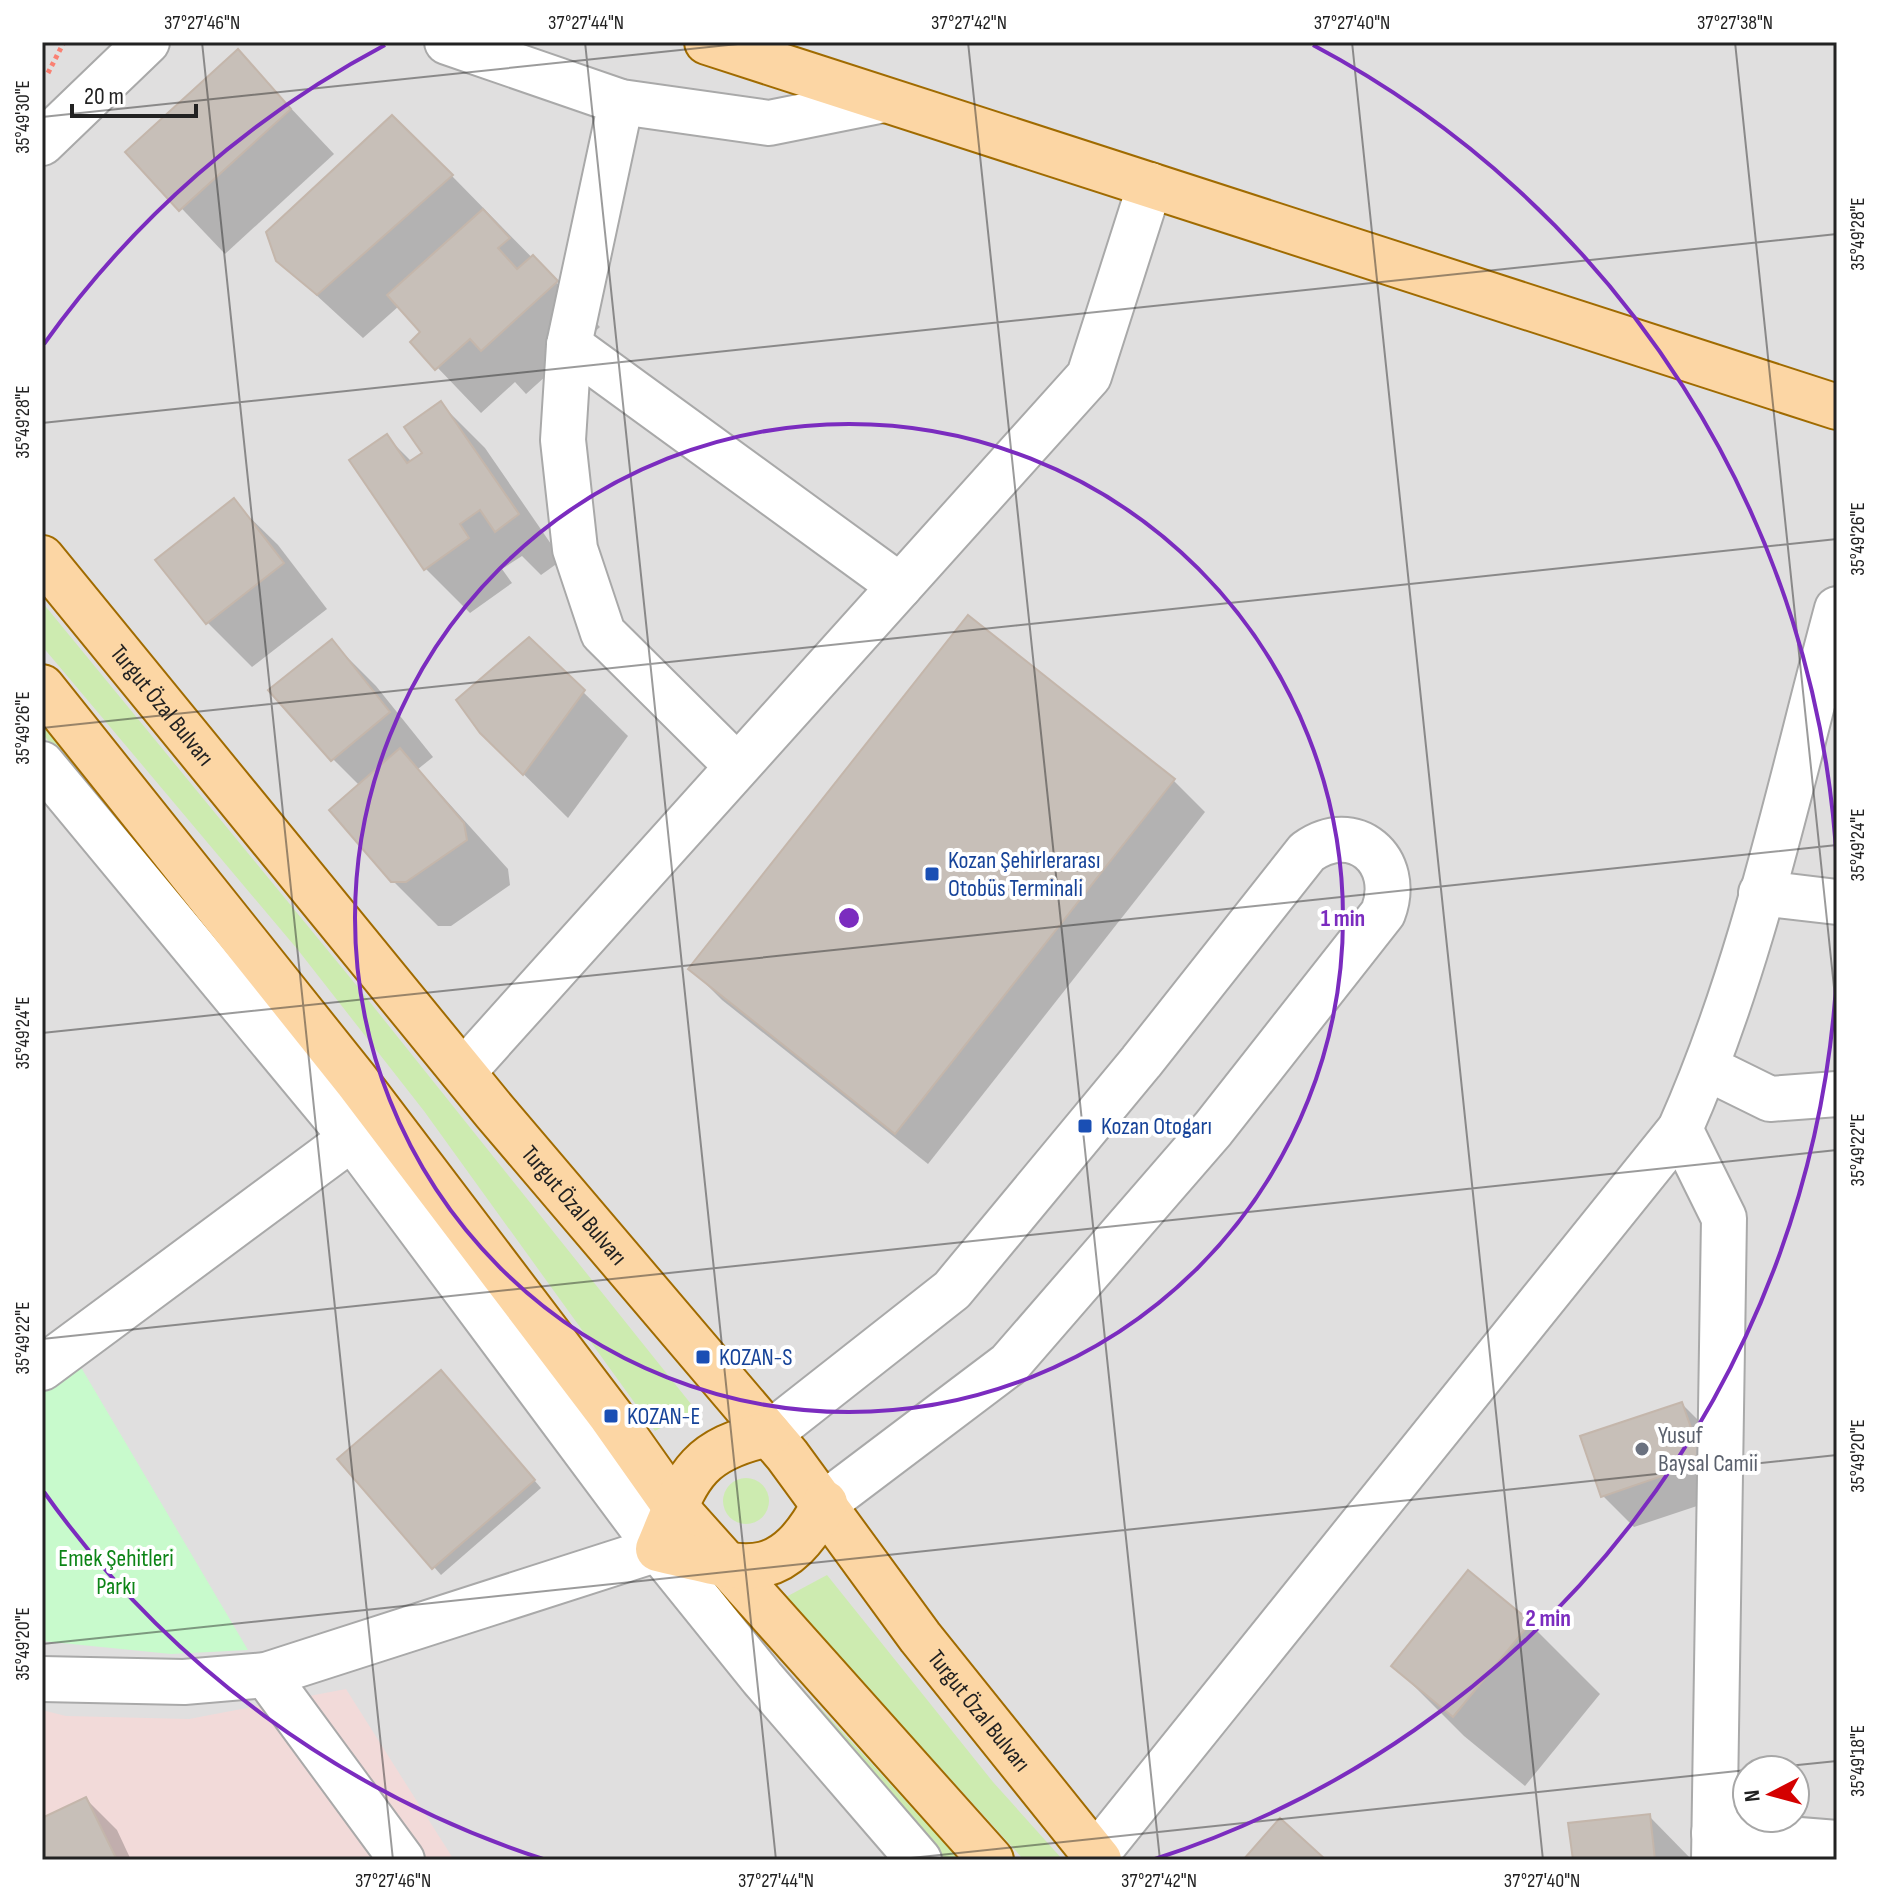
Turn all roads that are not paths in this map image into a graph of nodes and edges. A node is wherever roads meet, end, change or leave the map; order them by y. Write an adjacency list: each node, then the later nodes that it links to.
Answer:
1 (147, 42): 6 (street)
2 (447, 42): 5 (street)
3 (707, 42): 4 (main road)
4 (884, 100): 5 (street); 7 (main road)
5 (621, 102): 8 (street)
6 (42, 143)
7 (1150, 185): 9 (main road); 11 (street)
8 (569, 345): 11 (street); 15 (street)
9 (1837, 407)
10 (42, 558): 19 (main road, Turgut Özal Bulvarı)
11 (900, 586): 15 (street)
12 (1837, 609): 16 (street)
13 (42, 687): 26 (main road)
14 (42, 764): 22 (street)
15 (737, 766): 19 (street)
16 (1761, 893): 17 (street); 18 (street)
17 (1837, 902)
18 (1707, 1068): 20 (street); 21 (street)
19 (463, 1072): 24 (main road, Turgut Özal Bulvarı)
20 (1837, 1094)
21 (1680, 1129): 32 (street); 33 (street)
22 (352, 1138): 23 (street); 27 (street)
23 (42, 1368)
24 (769, 1434): 25 (main road, Turgut Özal Bulvarı); 25 (street); 26 (main road)
25 (825, 1503): 28 (main road); 33 (main road, Turgut Özal Bulvarı)
26 (676, 1508): 27 (main road); 28 (main road)
27 (658, 1549): 28 (main road); 29 (street); 35 (street)
28 (725, 1564): 36 (main road)
29 (266, 1675): 30 (street); 34 (street)
30 (42, 1679)
31 (1837, 1843): 32 (street)
32 (1714, 1847)
33 (1097, 1858)
34 (402, 1860)
35 (919, 1860)
36 (991, 1860)

